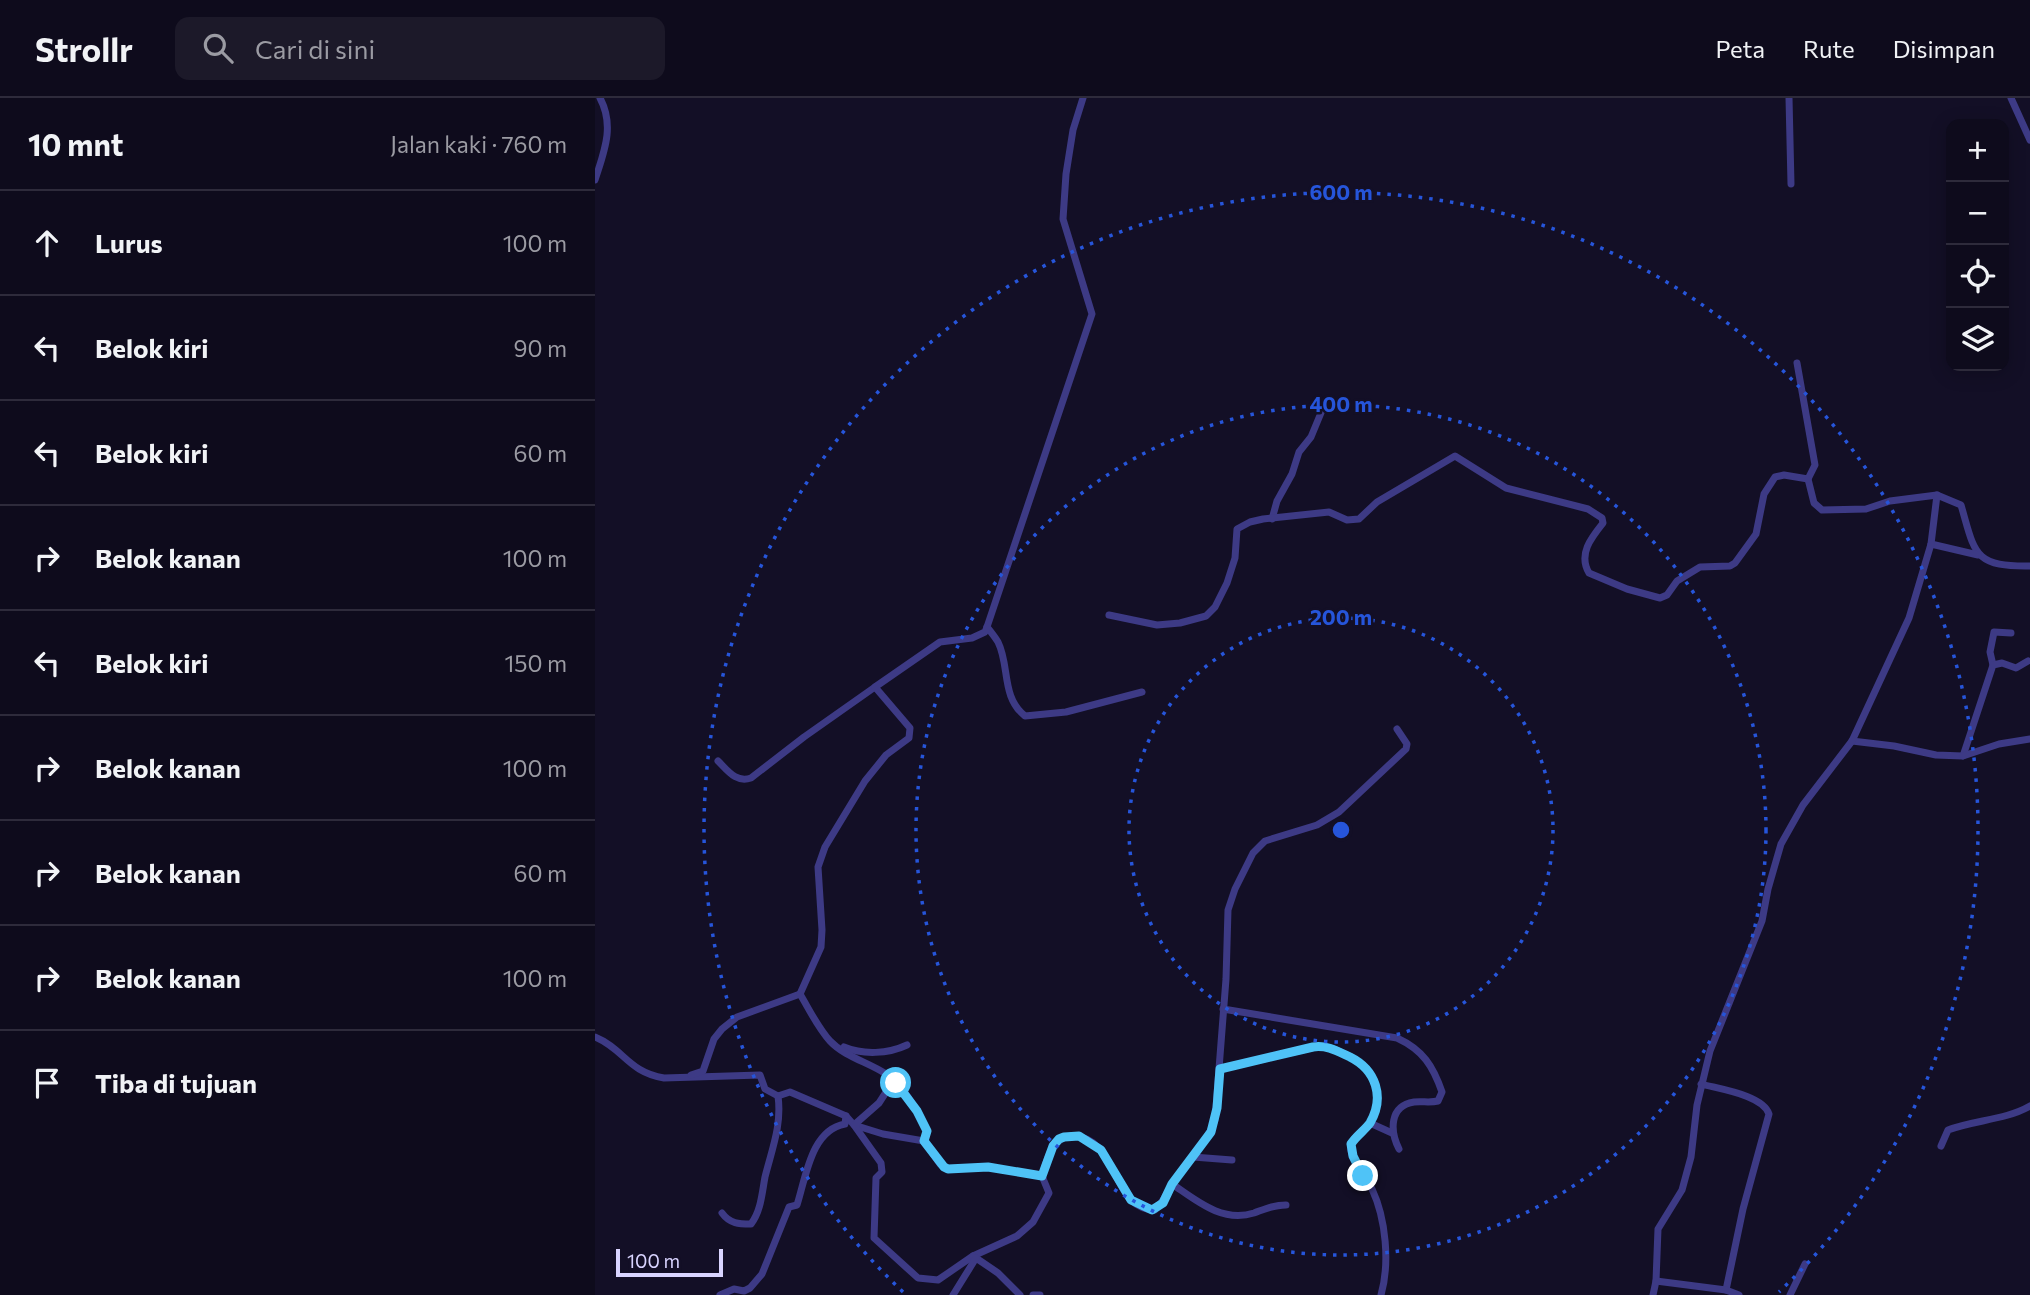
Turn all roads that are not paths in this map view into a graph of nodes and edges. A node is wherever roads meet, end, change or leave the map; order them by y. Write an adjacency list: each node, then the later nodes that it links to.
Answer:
1 (600, 98): 6 (street)
2 (1083, 98): 17 (street)
3 (1789, 98): 7 (street)
4 (2011, 98): 5 (street)
5 (2030, 140)
6 (595, 180)
7 (1791, 184)
8 (1797, 363): 10 (street)
9 (1323, 408): 12 (street)
10 (1808, 479): 11 (street); 12 (street)
11 (1937, 495): 13 (street); 14 (street)
12 (1272, 519): 16 (street)
13 (1931, 544): 14 (street); 25 (street)
14 (1979, 555): 15 (street)
15 (2030, 566)
16 (1109, 615)
17 (987, 627): 21 (street); 22 (street)
18 (2011, 633): 20 (street)
19 (2028, 662): 20 (street)
20 (1993, 665): 26 (street)
21 (875, 687): 27 (street); 28 (street)
22 (1142, 692)
23 (1397, 729): 29 (street)
24 (2030, 739): 26 (street)
25 (1852, 741): 26 (street); 36 (street)
26 (1963, 756)
27 (718, 761)
28 (800, 994): 31 (street); 34 (street)
29 (1223, 1009): 33 (street); 42 (street)
30 (595, 1037): 34 (street)
31 (830, 1041): 32 (street); 35 (street)
32 (907, 1045)
33 (1220, 1069): 40 (street); 46 (street)
34 (682, 1078): 37 (street)
35 (896, 1083): 41 (street); 43 (street)
36 (1701, 1084): 54 (street); 55 (street)
37 (778, 1096): 39 (street); 51 (street)
38 (2030, 1106): 44 (street)
39 (846, 1116): 41 (street); 56 (street)
40 (1370, 1123): 42 (street); 61 (street)
41 (854, 1125): 43 (street); 52 (street)
42 (1392, 1133): 45 (street)
43 (924, 1141): 48 (street)
44 (1941, 1146)
45 (1399, 1149)
46 (1193, 1157): 47 (street); 49 (street)
47 (1232, 1160)
48 (1042, 1176): 49 (street); 52 (street)
49 (1172, 1184): 50 (street)
50 (1286, 1205)
51 (722, 1213)
52 (975, 1257): 57 (street); 58 (street)
53 (1805, 1264): 64 (street)
54 (1657, 1281): 55 (street); 62 (street)
55 (1726, 1290): 63 (street)
56 (720, 1295)
57 (953, 1295)
58 (1020, 1295)
59 (1033, 1295): 60 (street)
60 (1040, 1295)
61 (1381, 1295)
62 (1653, 1295)
63 (1739, 1295)
64 (1790, 1295)

